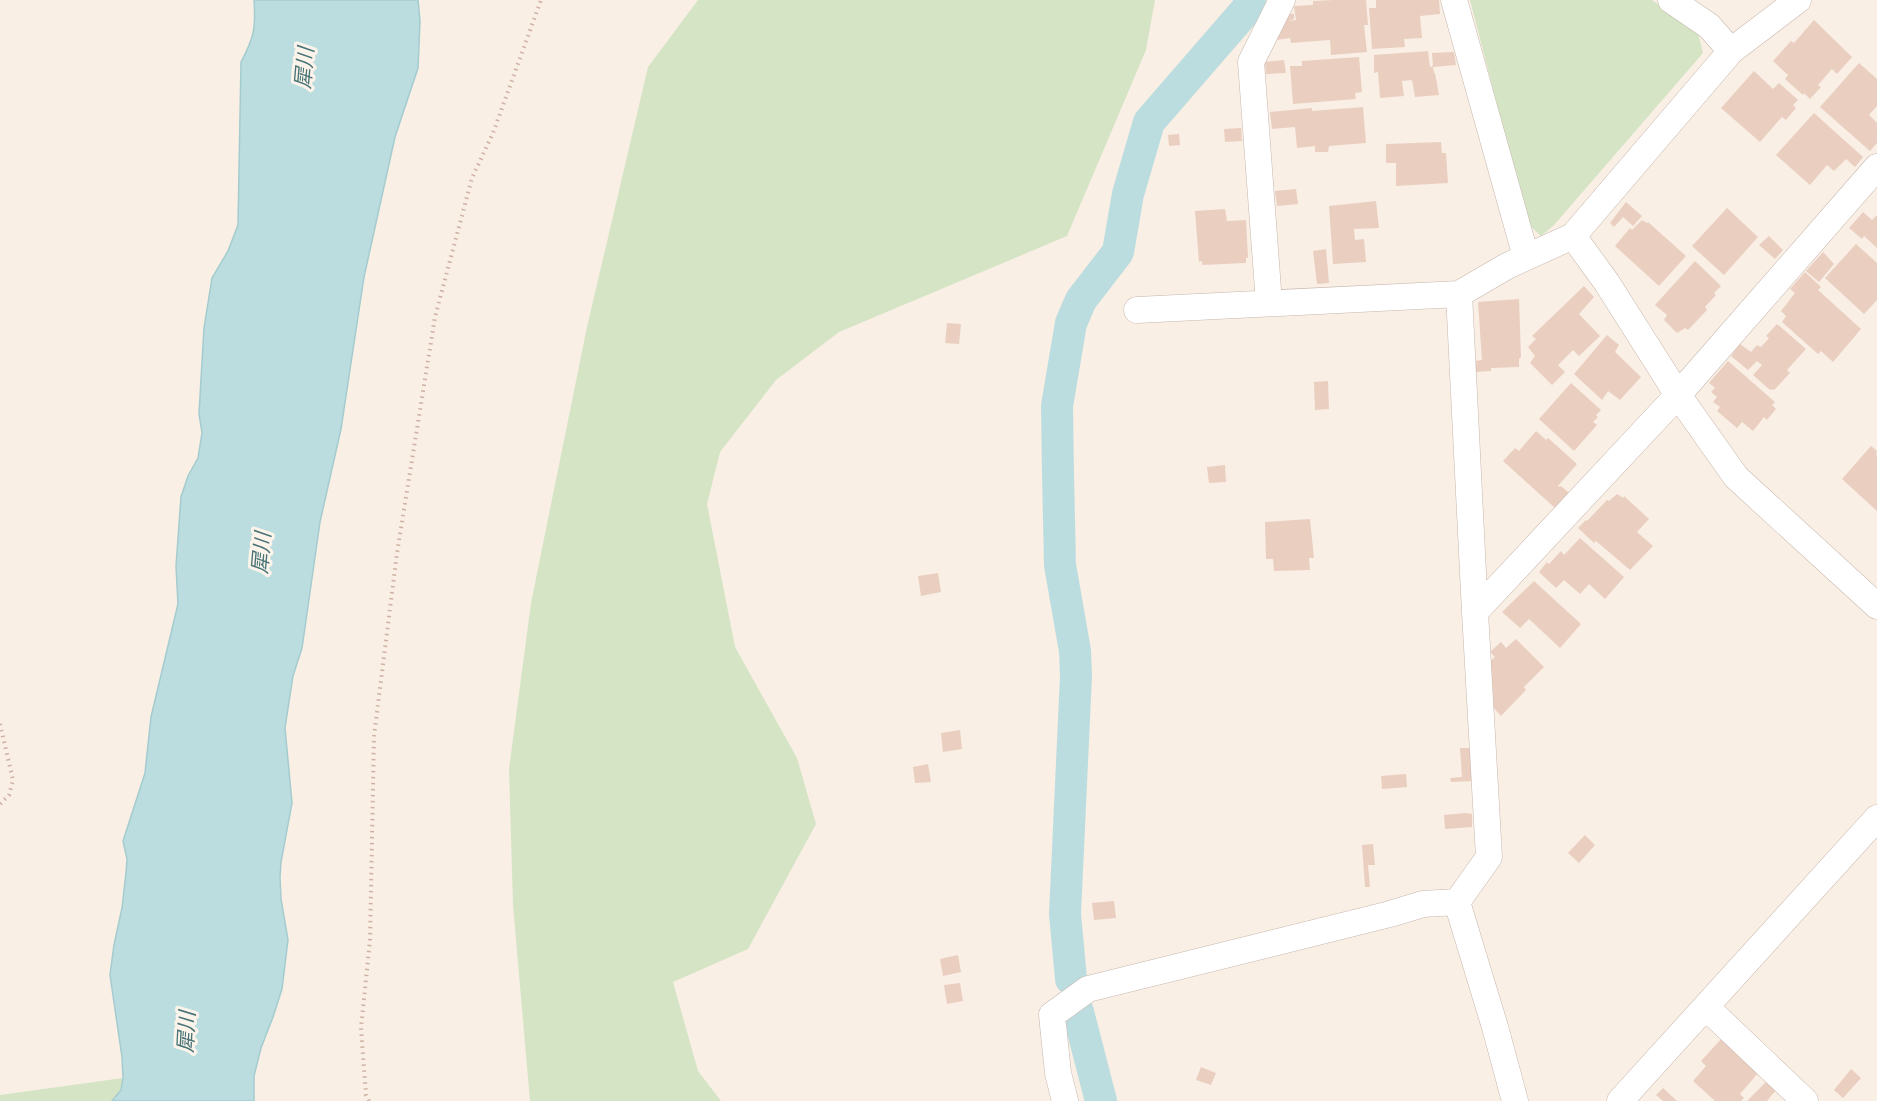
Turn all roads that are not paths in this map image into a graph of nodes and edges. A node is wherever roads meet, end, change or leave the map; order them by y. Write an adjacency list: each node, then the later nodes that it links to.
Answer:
1 (1282, 0): 10 (street)
2 (1454, 0): 8 (street)
3 (1671, 0): 5 (street)
4 (1798, 0): 5 (street)
5 (1731, 51): 7 (street)
6 (1877, 167): 12 (street)
7 (1573, 236): 8 (street); 12 (street)
8 (1526, 257): 9 (street)
9 (1459, 294): 10 (street); 14 (street)
10 (1269, 303): 11 (street)
11 (1137, 310)
12 (1678, 395): 13 (street); 14 (street)
13 (1877, 606)
14 (1475, 612): 16 (street)
15 (1877, 818): 17 (street)
16 (1457, 902): 18 (street); 19 (street)
17 (1706, 1007): 20 (street); 21 (street)
18 (1065, 1101)
19 (1515, 1101)
20 (1620, 1101)
21 (1805, 1101)

